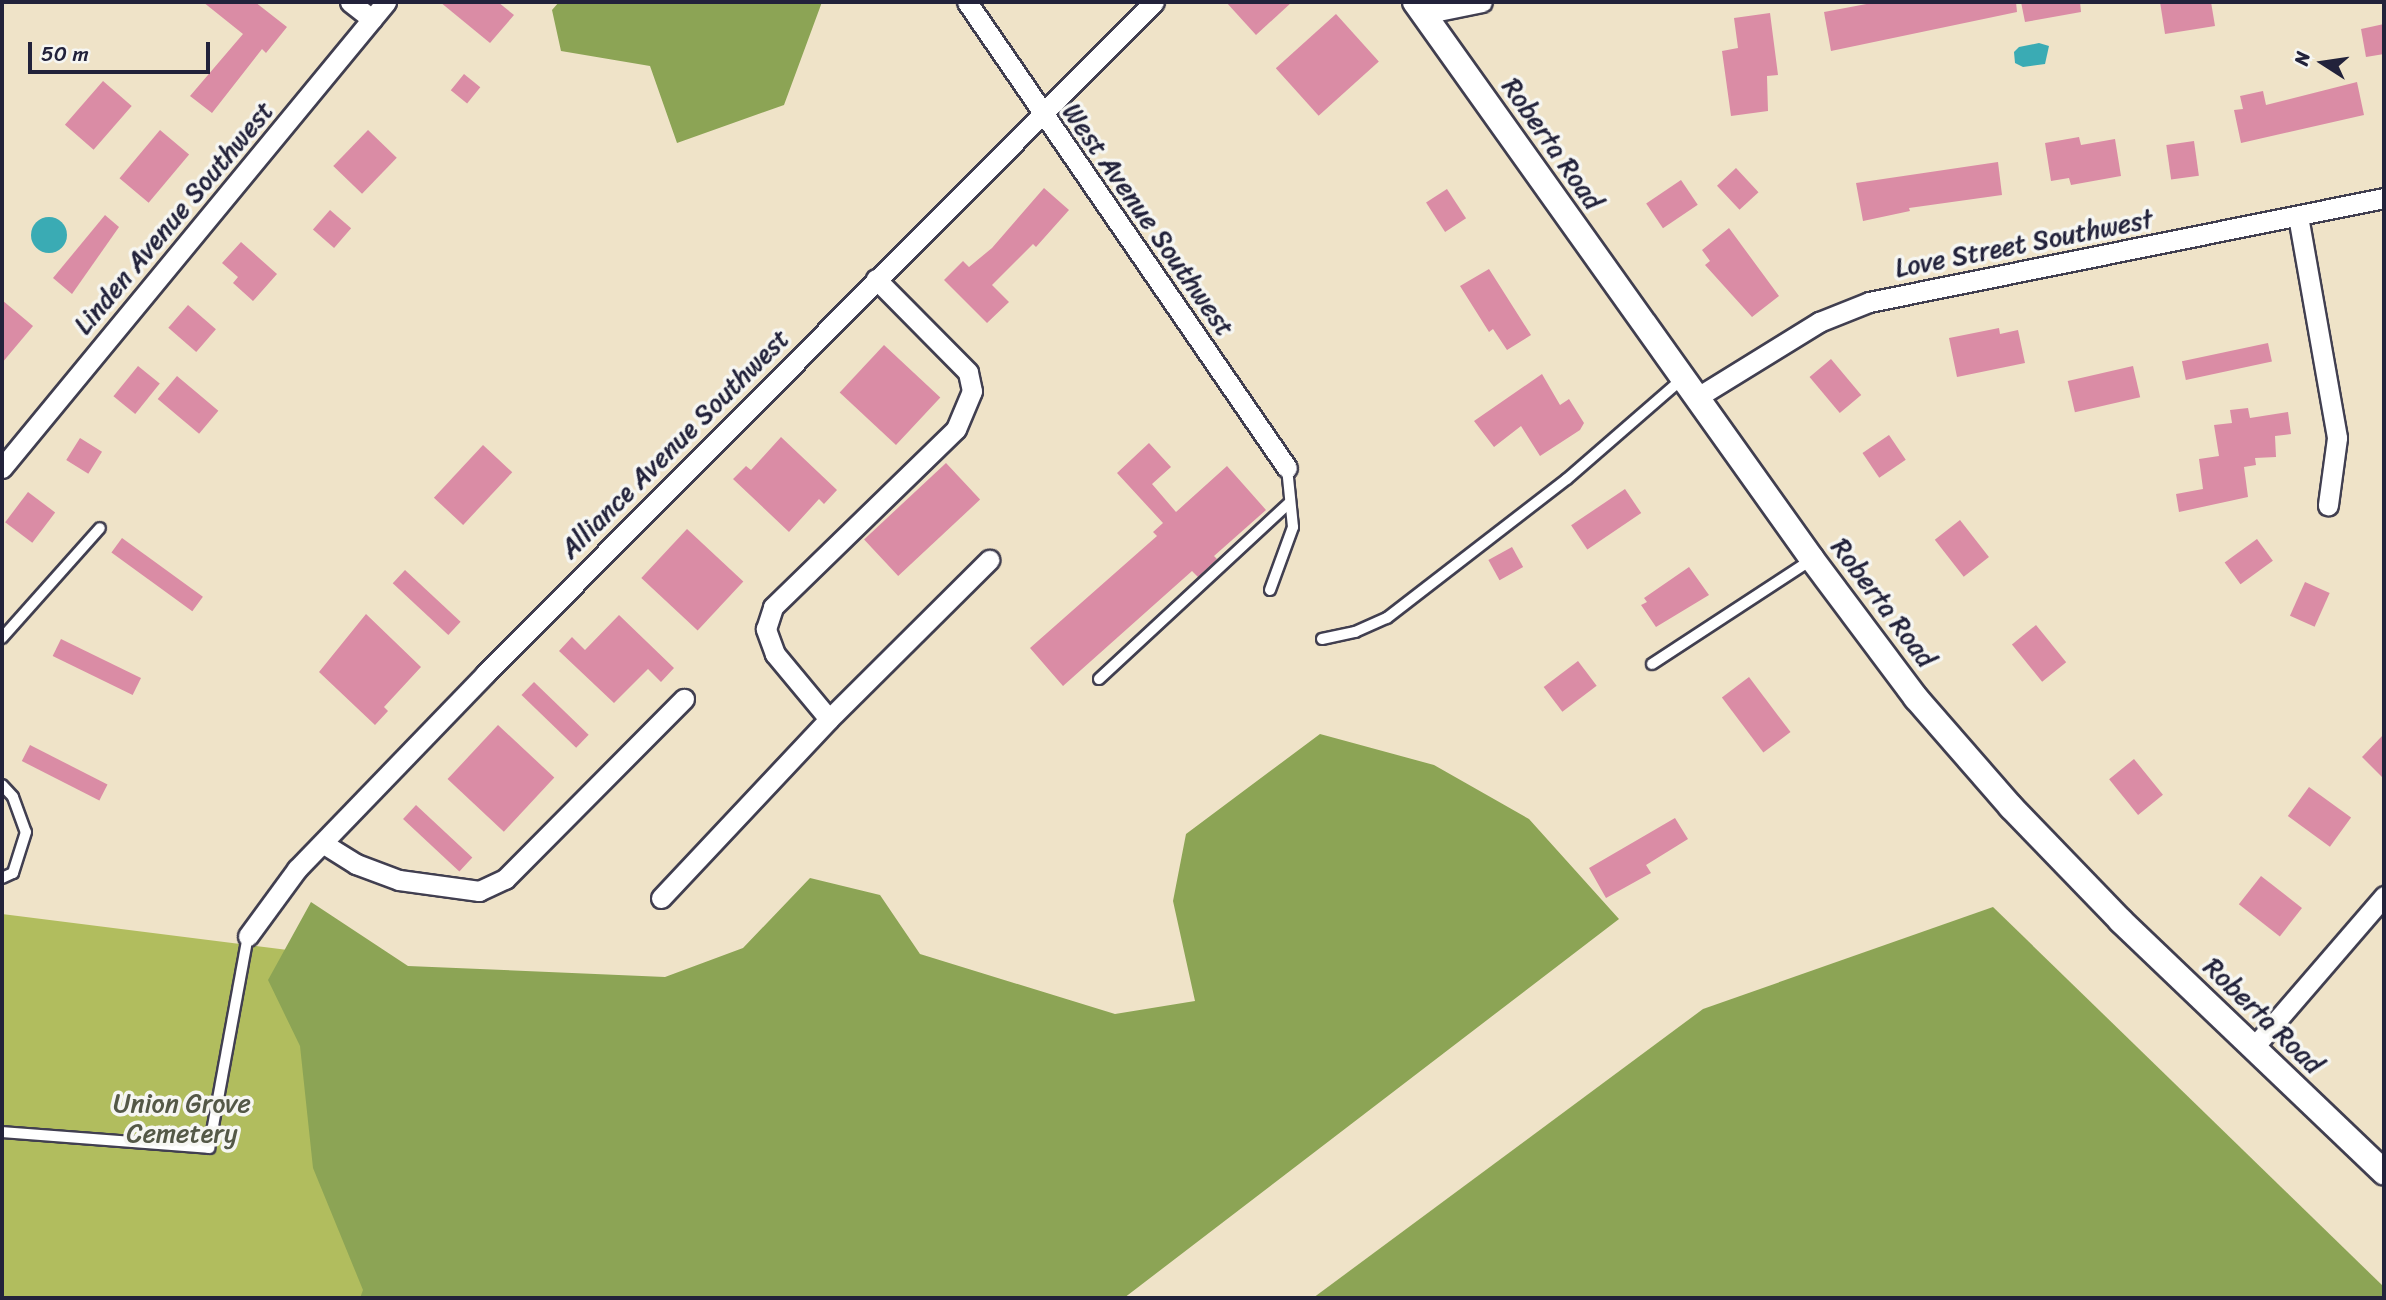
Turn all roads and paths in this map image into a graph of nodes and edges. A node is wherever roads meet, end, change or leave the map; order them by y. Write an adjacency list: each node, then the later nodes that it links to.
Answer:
1 (350, 2): 7 (street)
2 (386, 2): 7 (street, Linden Avenue Southwest)
3 (967, 2): 8 (street, West Avenue Southwest)
4 (1154, 2): 8 (street, Alliance Avenue Southwest)
5 (1482, 2): 6 (street)
6 (1422, 6): 12 (street, Roberta Road)
7 (372, 19): 13 (street, Linden Avenue Southwest)
8 (1042, 113): 11 (street, Alliance Avenue Southwest); 14 (street, West Avenue Southwest)
9 (2384, 198): 10 (street, Love Street Southwest)
10 (2298, 216): 12 (street, Love Street Southwest); 16 (street)
11 (876, 279): 26 (street); 28 (street, Alliance Avenue Southwest)
12 (1689, 388): 18 (street, Roberta Road); 22 (lane)
13 (2, 468)
14 (1287, 468): 15 (lane)
15 (1290, 502): 20 (lane); 24 (lane)
16 (2328, 505)
17 (100, 527): 21 (lane)
18 (1812, 559): 23 (lane); 33 (street, Roberta Road)
19 (989, 560): 26 (street)
20 (1270, 590)
21 (2, 638)
22 (1322, 639)
23 (1652, 664)
24 (1099, 679)
25 (684, 699): 28 (street)
26 (829, 719): 31 (street)
27 (2, 785): 29 (lane)
28 (324, 844): 32 (street, Alliance Avenue Southwest)
29 (2, 878)
30 (2384, 896): 33 (street)
31 (661, 898)
32 (248, 936): 34 (lane)
33 (2253, 1048): 35 (street, Roberta Road)
34 (2, 1132)
35 (2384, 1172)

